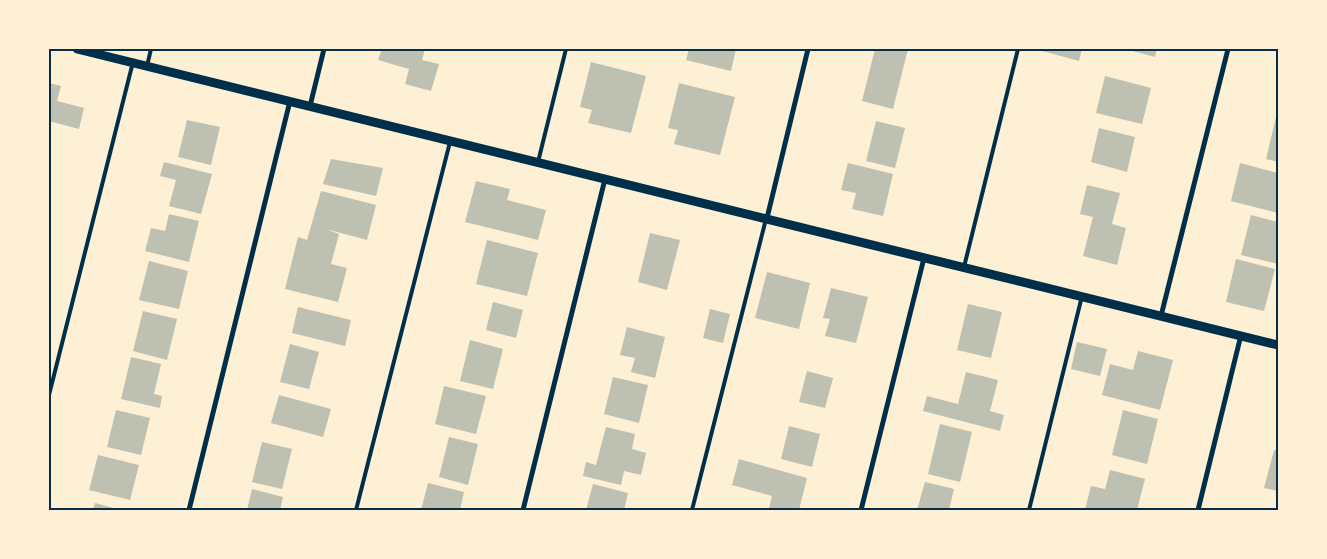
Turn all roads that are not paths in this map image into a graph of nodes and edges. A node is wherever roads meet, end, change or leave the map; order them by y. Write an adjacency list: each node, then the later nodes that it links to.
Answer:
1 (77, 49): 8 (street)
2 (151, 49): 9 (lane)
3 (324, 49): 11 (street)
4 (566, 49): 13 (lane)
5 (808, 49): 15 (street)
6 (1018, 49): 17 (lane)
7 (1228, 49): 19 (street)
8 (133, 62): 9 (street); 22 (lane)
9 (147, 66): 10 (street)
10 (290, 101): 11 (street); 23 (street)
11 (310, 106): 12 (street)
12 (450, 141): 13 (street); 24 (lane)
13 (538, 162): 14 (street)
14 (605, 179): 15 (street); 25 (street)
15 (766, 218): 16 (street); 26 (lane)
16 (924, 257): 17 (street); 27 (street)
17 (964, 267): 18 (street)
18 (1082, 296): 19 (street); 28 (lane)
19 (1161, 316): 20 (street)
20 (1241, 335): 21 (street); 29 (street)
21 (1278, 345)
22 (49, 395)
23 (188, 510)
24 (356, 510)
25 (523, 510)
26 (692, 510)
27 (861, 510)
28 (1029, 510)
29 (1198, 510)

